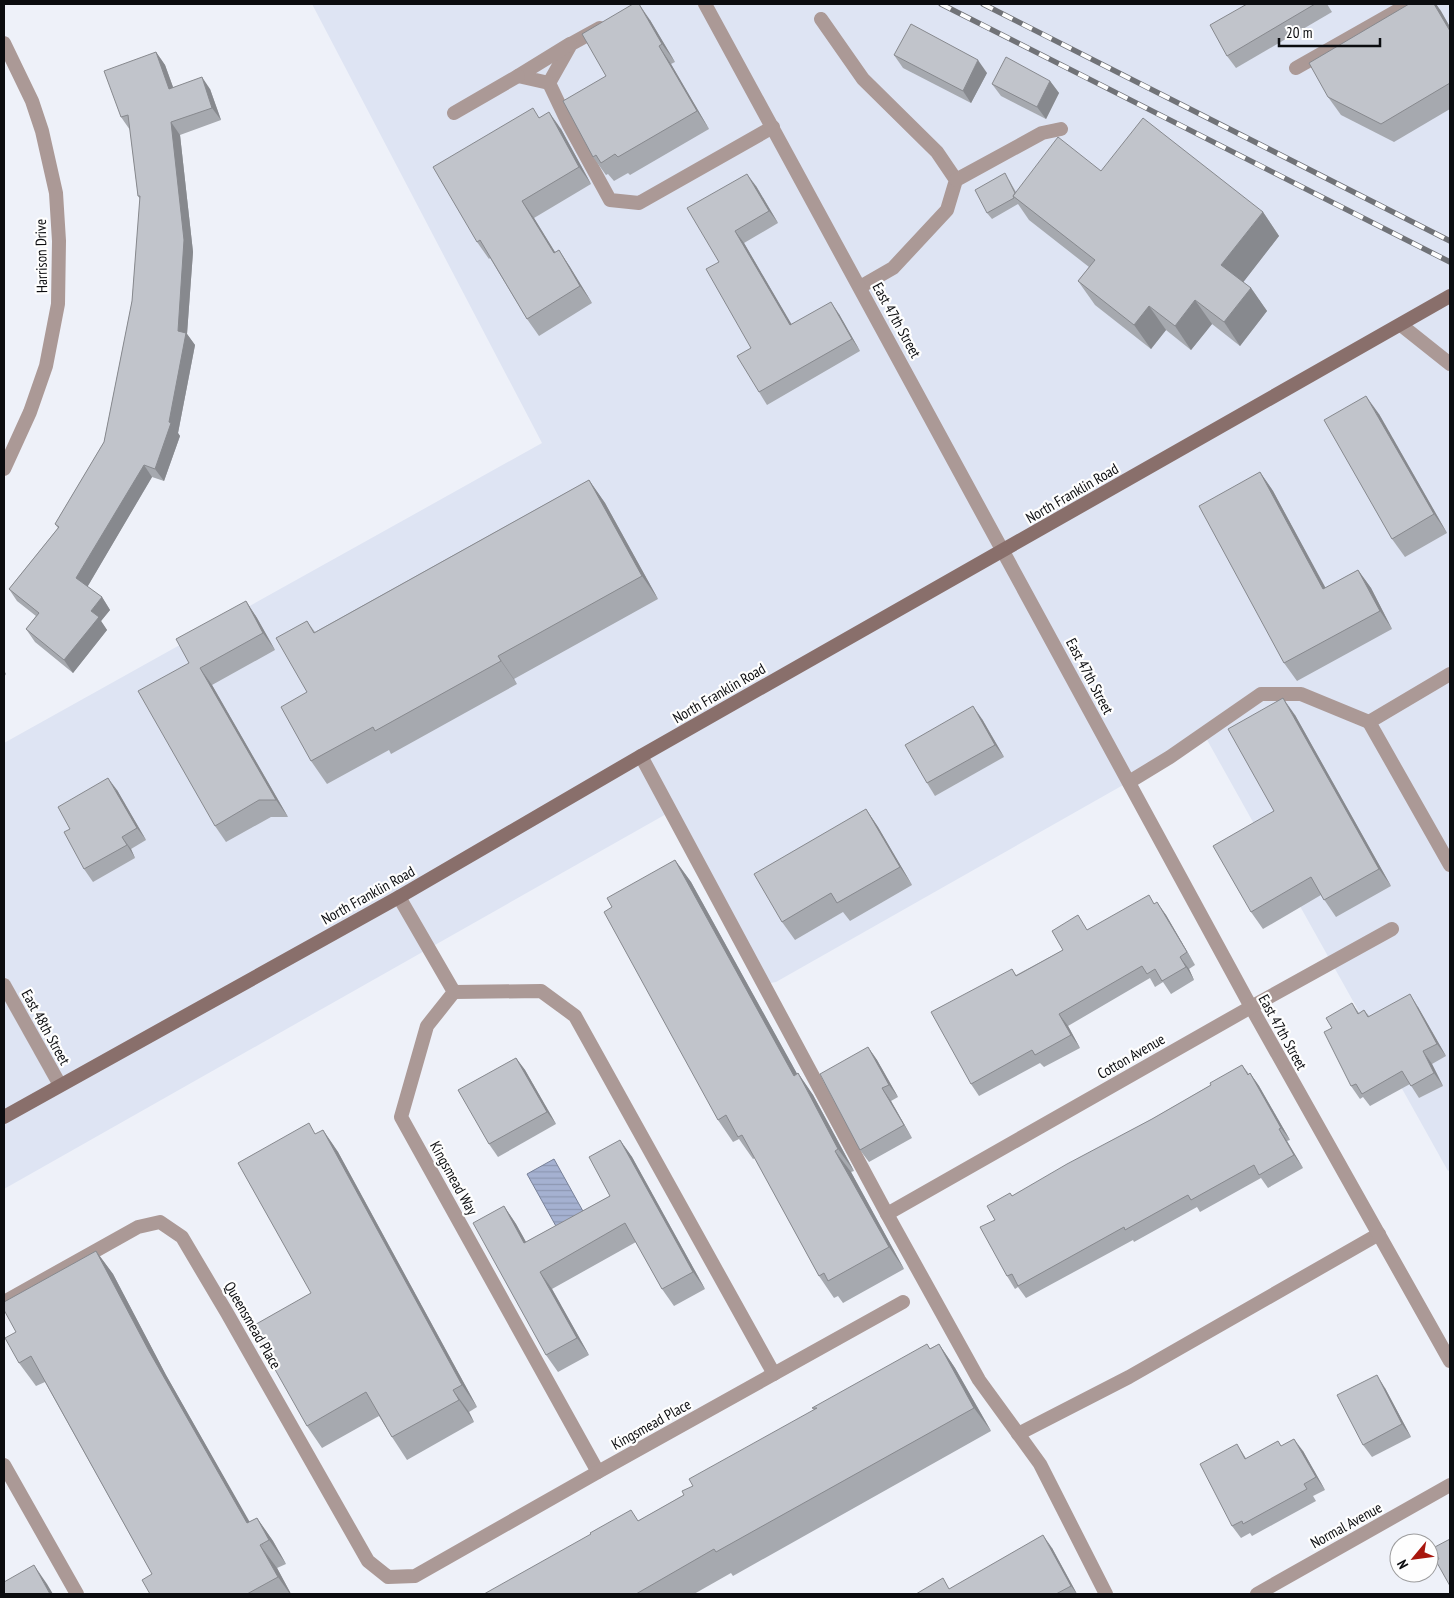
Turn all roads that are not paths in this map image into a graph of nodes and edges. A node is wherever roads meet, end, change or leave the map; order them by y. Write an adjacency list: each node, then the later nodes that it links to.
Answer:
1 (705, 4): 11 (street, East 47th Street)
2 (1408, 4): 7 (street)
3 (821, 19): 13 (street)
4 (610, 22): 6 (street)
5 (4, 43): 18 (street, Harrison Drive)
6 (571, 44): 8 (street); 9 (street)
7 (1296, 68)
8 (518, 76): 9 (street); 10 (street)
9 (550, 83): 11 (street)
10 (454, 113)
11 (772, 127): 14 (street, East 47th Street)
12 (1061, 129): 13 (street)
13 (956, 180): 14 (street)
14 (860, 287): 19 (street, East 47th Street)
15 (1450, 296): 16 (main road, North Franklin Road)
16 (1402, 325): 17 (street); 19 (main road, North Franklin Road)
17 (1450, 364)
18 (4, 469)
19 (1004, 550): 22 (main road, North Franklin Road); 23 (street, East 47th Street)
20 (1450, 674): 21 (street)
21 (1369, 722): 23 (street); 24 (street)
22 (641, 756): 25 (main road, North Franklin Road); 32 (street)
23 (1129, 782): 29 (street, East 47th Street)
24 (1450, 865)
25 (399, 897): 28 (street); 30 (main road, North Franklin Road)
26 (1392, 929): 29 (street, Cotton Avenue)
27 (4, 985): 30 (street, East 48th Street)
28 (454, 992): 37 (street); 40 (street, Kingsmead Way)
29 (1251, 1006): 32 (street, Cotton Avenue); 33 (street, East 47th Street)
30 (60, 1085): 31 (main road, North Franklin Road)
31 (4, 1117)
32 (887, 1214): 38 (street)
33 (1379, 1234): 36 (street, East 47th Street); 38 (street)
34 (4, 1302): 42 (street, Queensmead Place)
35 (903, 1302): 37 (street, Kingsmead Place)
36 (1450, 1361)
37 (774, 1374): 40 (street, Kingsmead Place)
38 (1018, 1434): 44 (street)
39 (4, 1465): 43 (street)
40 (598, 1472): 42 (street, Kingsmead Place)
41 (1450, 1485): 45 (street, Normal Avenue)
42 (415, 1576)
43 (77, 1594)
44 (1106, 1594)
45 (1257, 1594)

